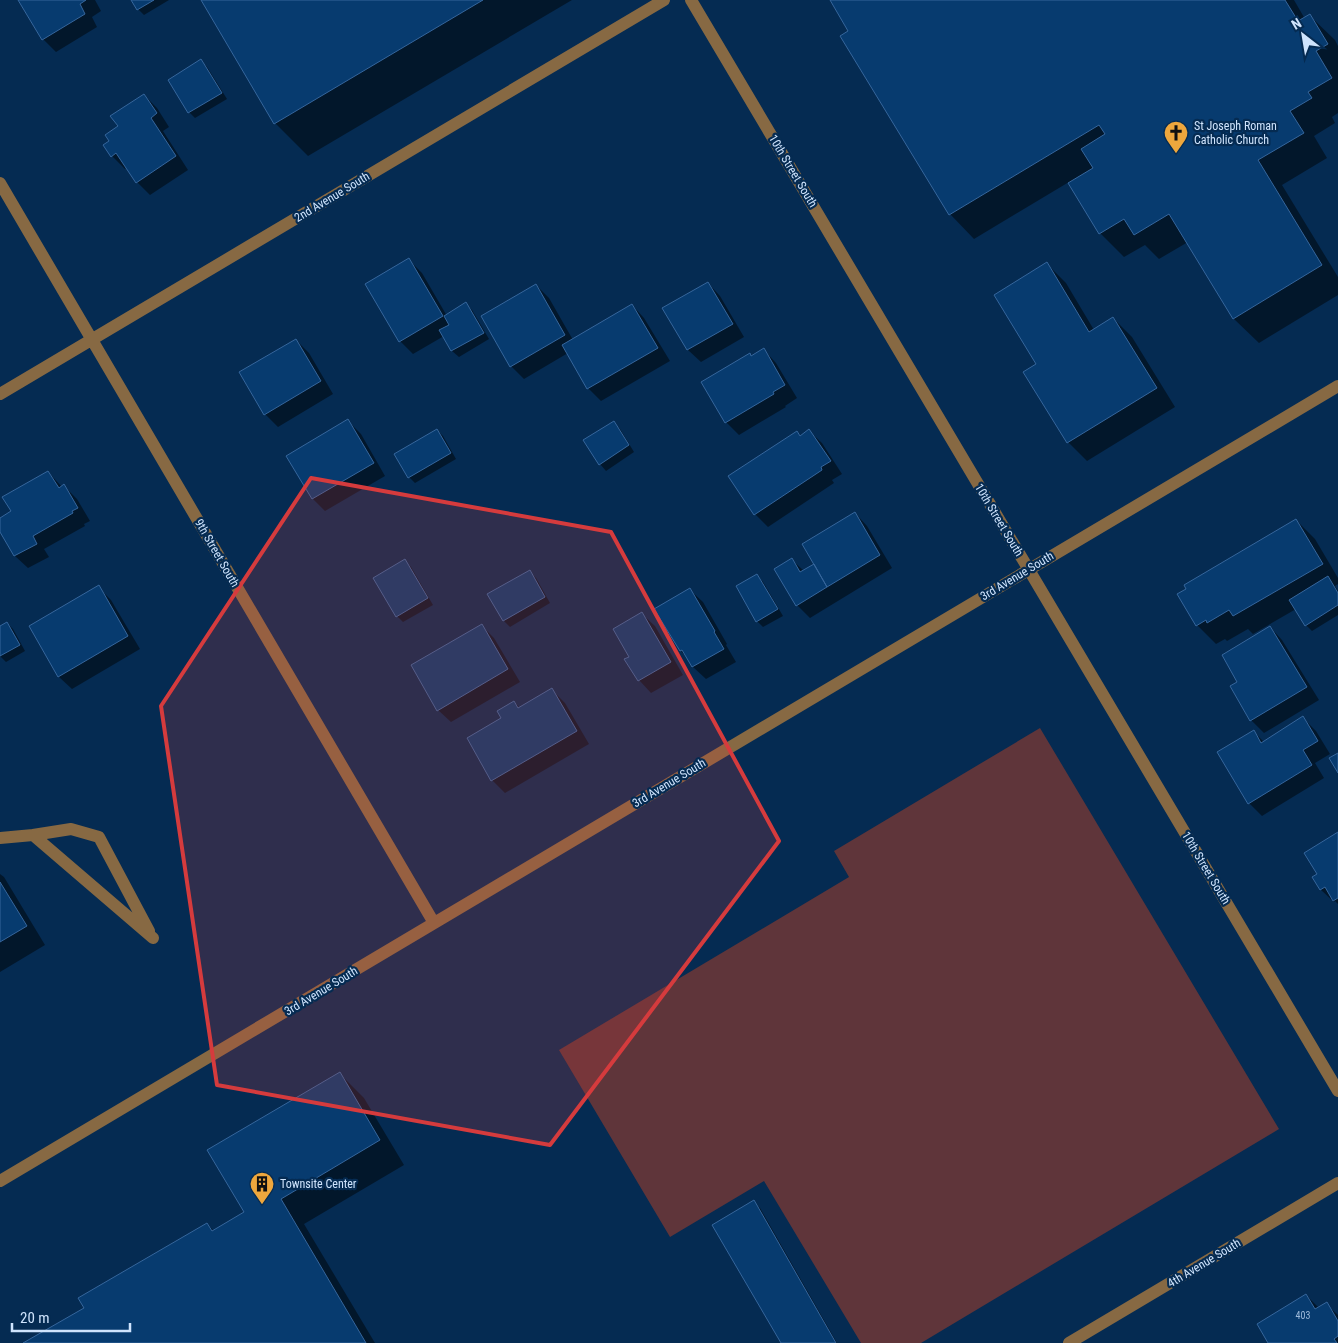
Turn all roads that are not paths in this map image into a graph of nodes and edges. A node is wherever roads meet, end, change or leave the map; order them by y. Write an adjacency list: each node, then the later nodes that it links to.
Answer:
1 (664, 0): 4 (street, 2nd Avenue South)
2 (691, 0): 7 (street, 10th Street South)
3 (0, 183): 4 (street, 9th Street South)
4 (91, 340): 6 (street, 2nd Avenue South); 10 (street, 9th Street South)
5 (1338, 386): 7 (street, 3rd Avenue South)
6 (0, 394)
7 (1028, 569): 10 (street, 3rd Avenue South); 11 (street, 10th Street South)
8 (33, 835): 8 (street); 9 (street)
9 (0, 838)
10 (434, 923): 12 (street, 3rd Avenue South)
11 (1338, 1091)
12 (0, 1181)
13 (1338, 1183): 14 (street, 4th Avenue South)
14 (1069, 1343)

